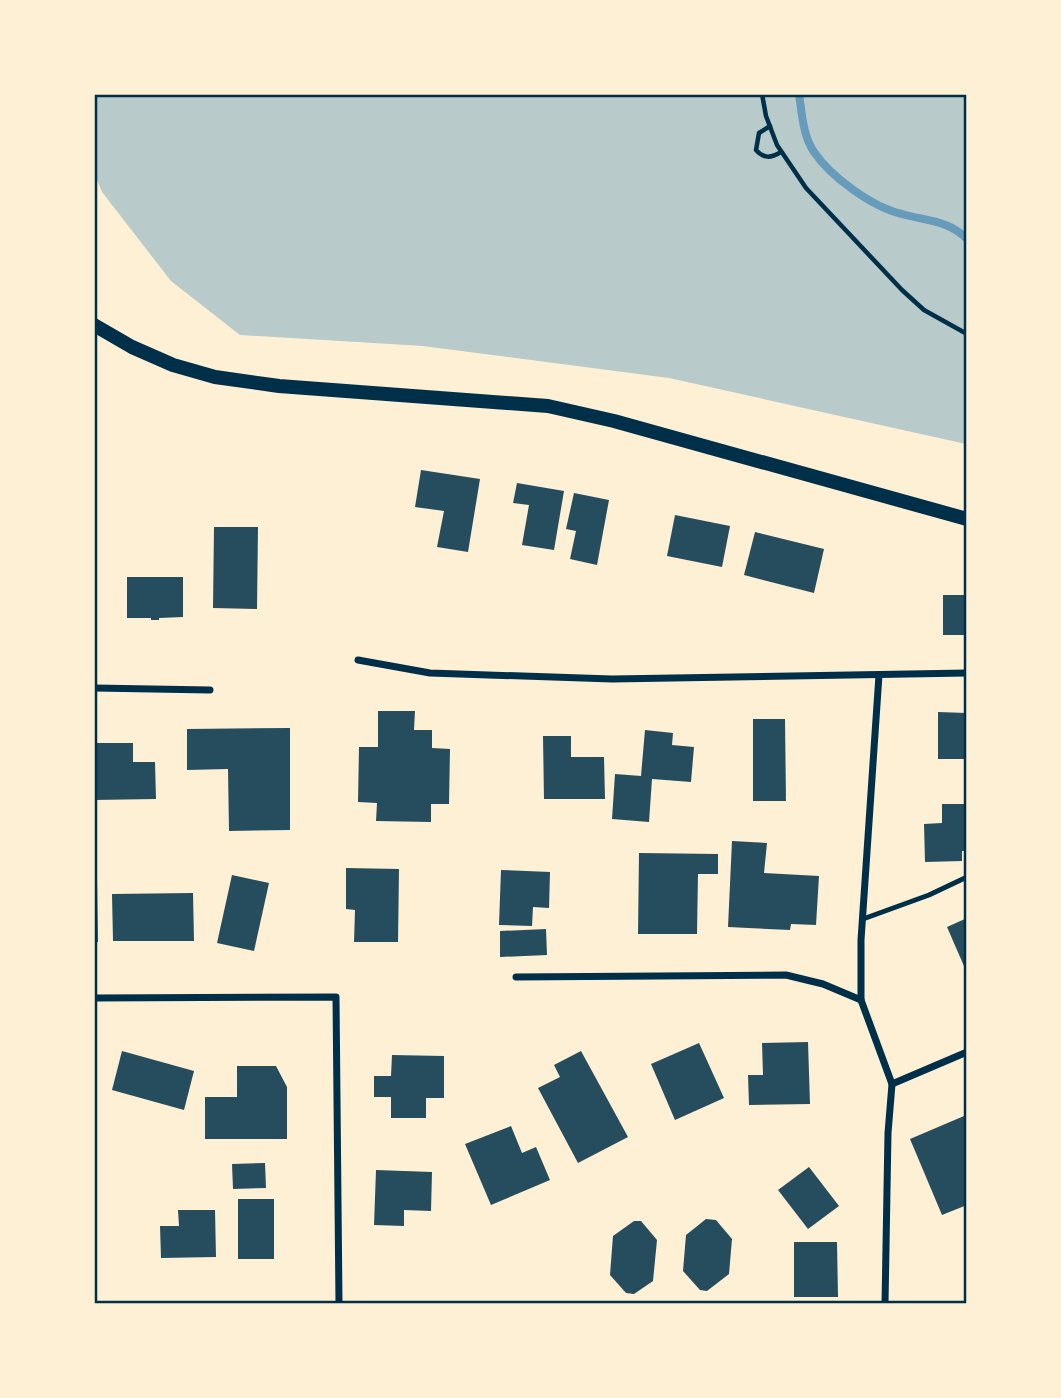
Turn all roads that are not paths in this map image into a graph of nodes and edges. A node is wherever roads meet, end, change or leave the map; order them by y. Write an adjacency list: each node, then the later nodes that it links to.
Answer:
1 (94, 325): 2 (main road)
2 (967, 519)
3 (358, 660): 5 (street)
4 (967, 673): 5 (street)
5 (879, 675): 9 (street)
6 (94, 688): 7 (street)
7 (210, 690)
8 (967, 877): 9 (lane)
9 (863, 919): 12 (street)
10 (516, 977): 12 (street)
11 (94, 998): 15 (street)
12 (862, 1000): 14 (street)
13 (967, 1052): 14 (street)
14 (892, 1084): 16 (street)
15 (339, 1304)
16 (886, 1304)

